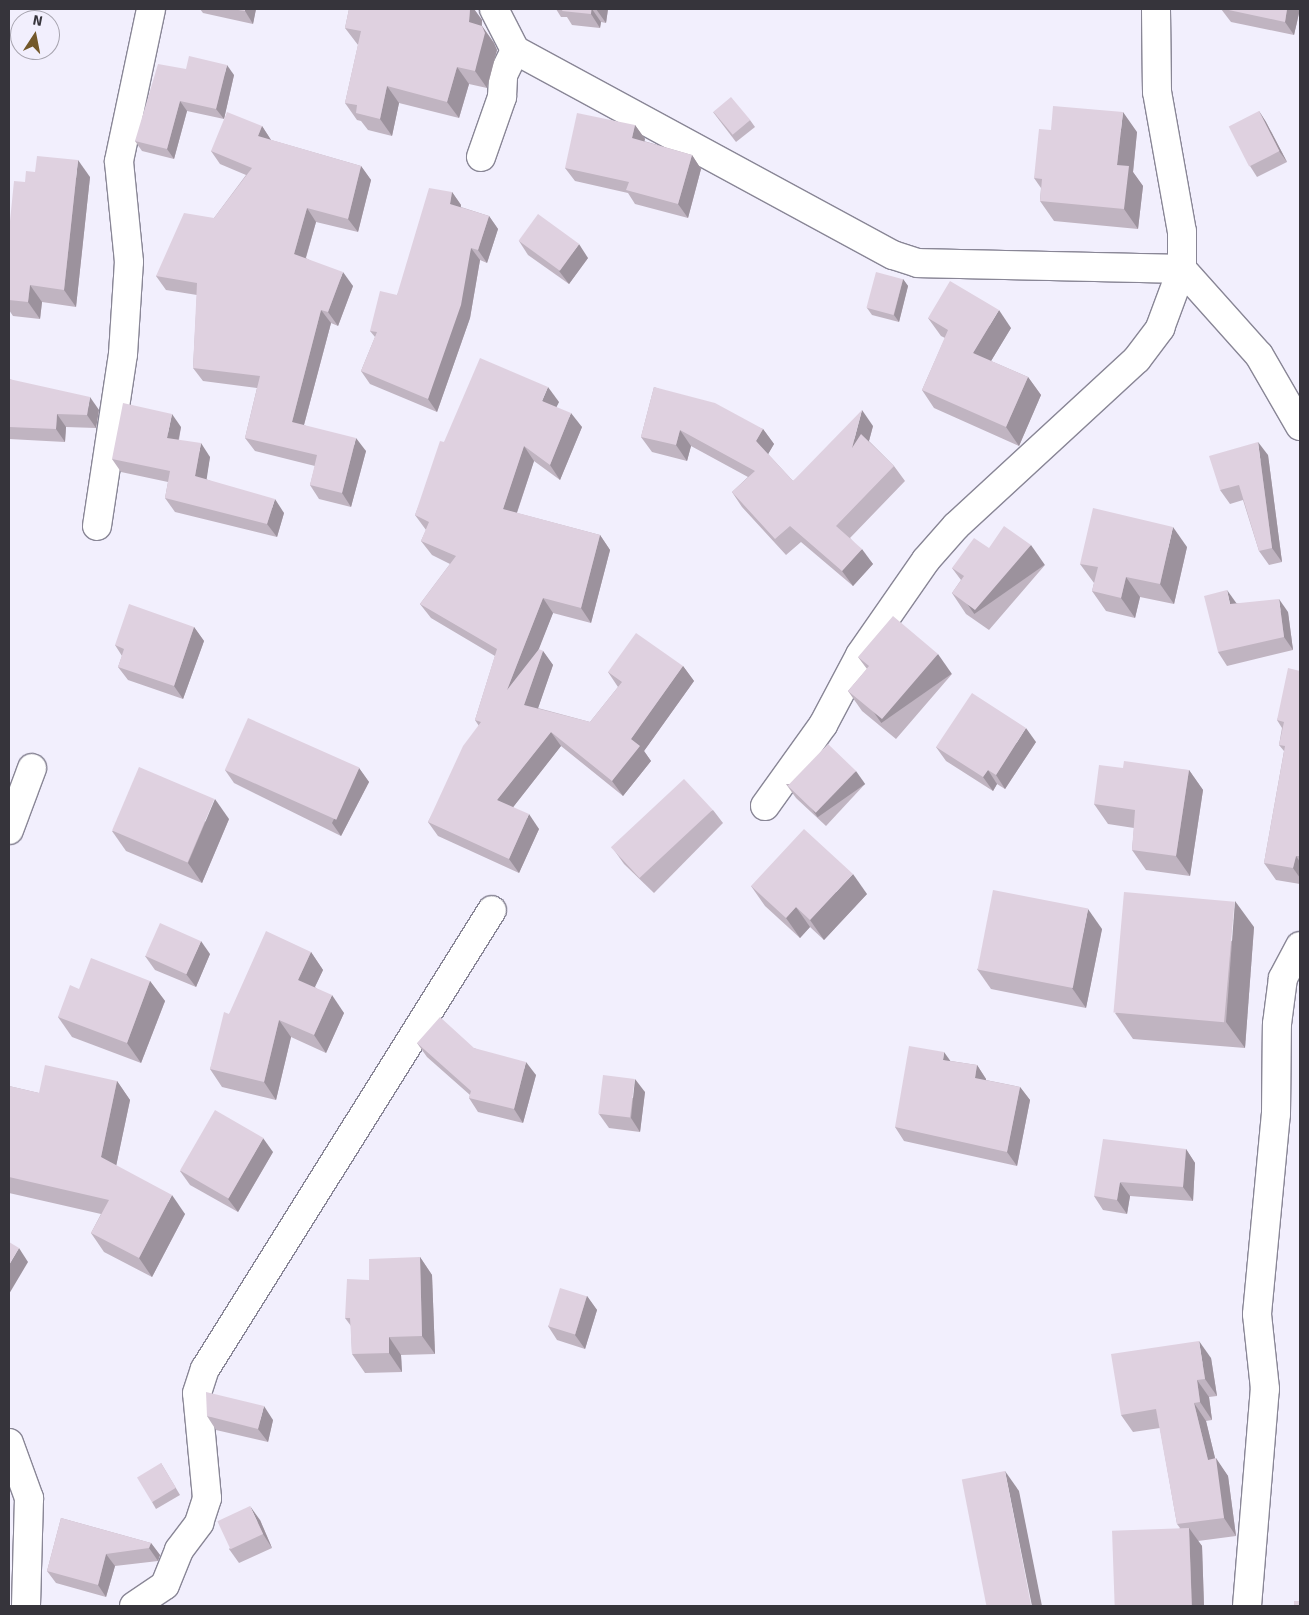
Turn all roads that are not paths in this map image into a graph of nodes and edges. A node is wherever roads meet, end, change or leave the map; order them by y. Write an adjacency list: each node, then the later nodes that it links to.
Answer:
1 (151, 9): 8 (street)
2 (494, 9): 4 (street)
3 (1156, 9): 6 (street)
4 (515, 50): 5 (street); 6 (street)
5 (481, 157)
6 (1182, 269): 7 (street); 10 (street)
7 (1300, 426)
8 (97, 526)
9 (32, 768): 11 (street)
10 (765, 806)
11 (9, 830)
12 (492, 910): 16 (street)
13 (1300, 946): 17 (street)
14 (9, 1443): 15 (street)
15 (26, 1606)
16 (134, 1606)
17 (1247, 1606)

